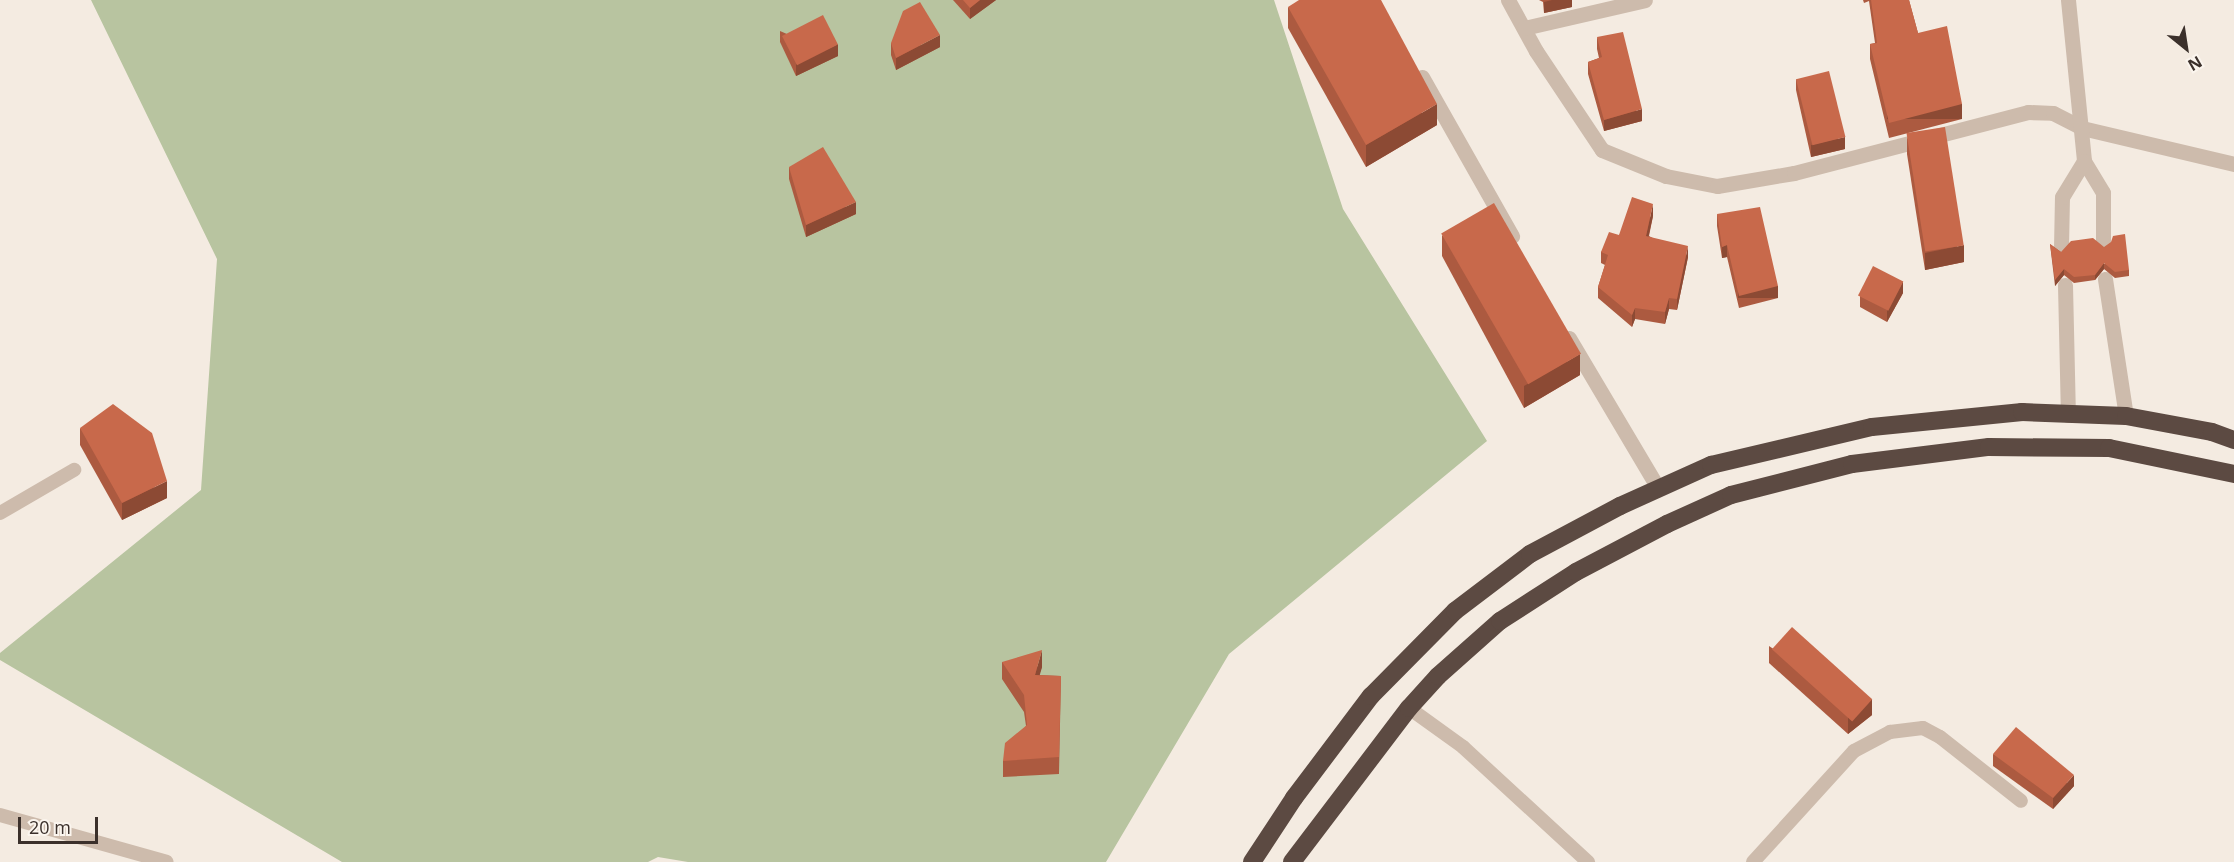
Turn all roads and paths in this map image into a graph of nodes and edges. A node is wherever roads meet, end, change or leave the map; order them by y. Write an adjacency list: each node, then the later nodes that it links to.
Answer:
1 (1508, 0): 4 (street)
2 (1644, 0): 4 (street)
3 (2068, 0): 6 (street)
4 (1524, 28): 6 (street)
5 (1414, 62): 10 (street)
6 (2082, 128): 7 (street); 8 (street)
7 (2084, 161): 9 (street); 11 (street)
8 (2234, 164)
9 (2103, 243)
10 (1519, 249)
11 (2061, 249)
12 (2105, 279): 16 (street)
13 (2065, 285): 15 (street)
14 (1559, 321): 20 (street)
15 (2068, 415): 16 (highway); 20 (highway)
16 (2126, 416): 17 (highway)
17 (2234, 440)
18 (74, 470): 21 (lane)
19 (2234, 474): 22 (highway)
20 (1658, 488): 26 (highway)
21 (0, 513)
22 (1409, 708): 27 (highway); 28 (lane)
23 (2021, 801): 29 (lane)
24 (0, 815): 25 (lane)
25 (167, 862)
26 (1252, 862)
27 (1292, 862)
28 (1588, 862)
29 (1753, 862)

